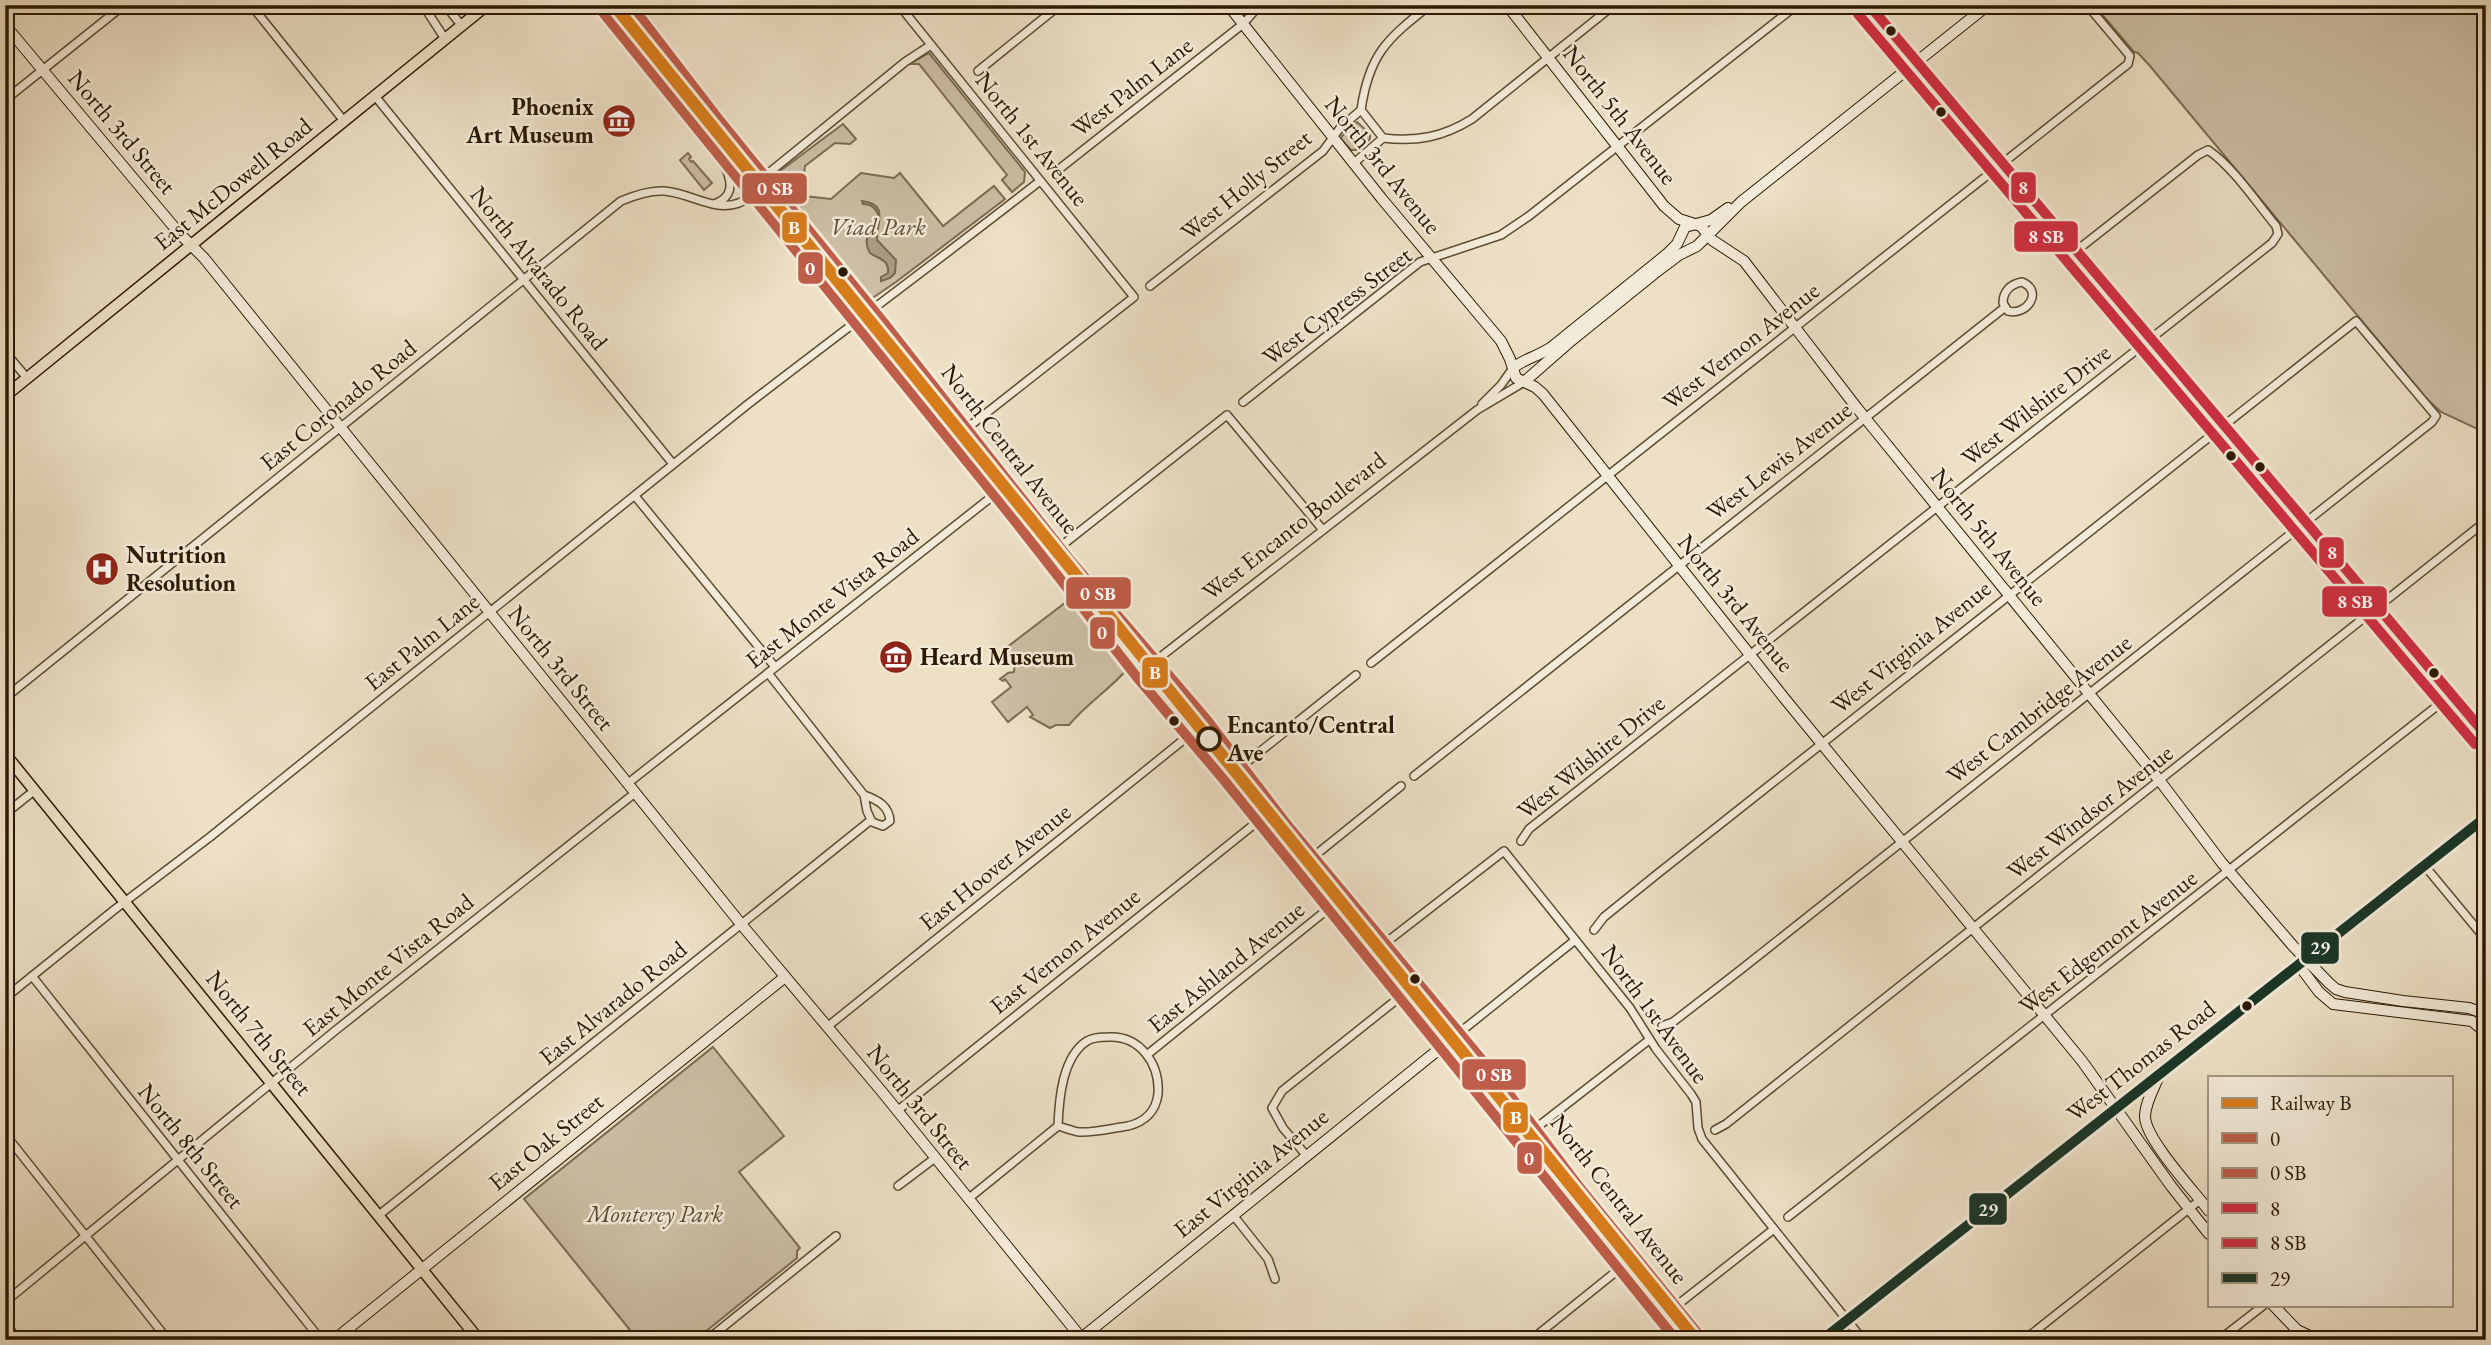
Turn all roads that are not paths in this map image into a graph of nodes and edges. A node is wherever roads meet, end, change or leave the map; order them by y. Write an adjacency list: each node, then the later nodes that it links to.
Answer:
1 (124, 5): 26 (street)
2 (251, 5): 31 (street)
3 (423, 5): 22 (street)
4 (445, 5): 21 (street)
5 (488, 5): 21 (main road, East McDowell Road)
6 (597, 5): 35 (main road, North Central Avenue)
7 (631, 5): 39 (main road, North Central Avenue)
8 (899, 5): 23 (street, North 1st Avenue)
9 (1060, 5): 27 (street)
10 (1228, 5): 19 (street, North 3rd Avenue)
11 (1261, 5): 19 (street, West Palm Lane)
12 (1430, 5): 30 (street)
13 (1507, 5): 24 (street, North 5th Avenue)
14 (1614, 5): 24 (street)
15 (1797, 5): 34 (street, West Cypress Street)
16 (1869, 5): 25 (street)
17 (1988, 5): 25 (street, West Encanto Boulevard)
18 (2087, 5): 37 (street, West Vernon Avenue)
19 (1243, 24): 32 (street, North 3rd Avenue); 38 (street, West Palm Lane)
20 (5, 25): 26 (street, North 3rd Street)
21 (462, 26): 22 (main road, East McDowell Road)
22 (445, 39): 28 (main road, East McDowell Road)
23 (931, 45): 39 (street); 40 (street, North 1st Avenue)
24 (1548, 57): 33 (street); 34 (street, North 5th Avenue)
25 (1917, 62): 37 (street); 42 (street, West Encanto Boulevard)
26 (43, 70): 29 (street); 47 (street, North 3rd Street)
27 (978, 71)
28 (375, 96): 31 (main road, East McDowell Road); 52 (street, North Alvarado Road)
29 (5, 100)
30 (1362, 110): 32 (street, West Holly Street); 33 (street)
31 (344, 121): 47 (main road, East McDowell Road)
32 (1333, 138): 36 (street, North 3rd Avenue); 53 (street, West Holly Street)
33 (1383, 138): 36 (street)
34 (1618, 146): 45 (street, North 5th Avenue); 51 (street, West Cypress Street)
35 (721, 156): 41 (main road, North Central Avenue); 43 (street)
36 (1354, 163): 51 (street, North 3rd Avenue)
37 (2003, 164): 50 (street); 57 (street, West Vernon Avenue)
38 (1058, 170)
39 (765, 176): 48 (main road, North Central Avenue)
40 (1040, 181): 55 (street); 70 (street, North 1st Avenue)
41 (752, 195): 43 (street, East Coronado Road); 48 (main road); 56 (main road, North Central Avenue)
42 (1741, 202): 44 (street, West Encanto Boulevard); 45 (street, West Encanto Boulevard)
43 (711, 204): 52 (street, East Coronado Road)
44 (1724, 219): 46 (street, West Encanto Boulevard); 49 (street)
45 (1695, 224): 46 (street, North 5th Avenue); 60 (street, West Encanto Boulevard)
46 (1707, 234): 49 (street, North 5th Avenue); 62 (street, West Encanto Boulevard)
47 (190, 245): 61 (main road, East McDowell Road); 69 (street, North 3rd Street)
48 (823, 247): 55 (main road, North Central Avenue)
49 (1728, 249): 57 (street, North 5th Avenue)
50 (2076, 251): 58 (street); 58 (street, West Wilshire Drive)
51 (1433, 258): 60 (street, North 3rd Avenue); 64 (street, West Cypress Street)
52 (524, 280): 69 (street, East Coronado Road); 71 (street, North Alvarado Road)
53 (1150, 286)
54 (2004, 308): 54 (street, West Lewis Avenue); 67 (street, West Lewis Avenue)
55 (873, 310): 56 (street); 70 (main road, North Central Avenue)
56 (859, 320): 71 (street, East Palm Lane); 73 (main road, North Central Avenue)
57 (1795, 328): 67 (street, North 5th Avenue); 72 (street, West Vernon Avenue)
58 (2151, 338): 68 (street); 75 (street, West Wilshire Drive)
59 (5, 352): 61 (street)
60 (1513, 368): 62 (street, North 3rd Avenue); 65 (street, West Encanto Boulevard)
61 (27, 378): 63 (main road, East McDowell Road)
62 (1524, 382): 65 (street, West Encanto Boulevard); 72 (street, North 3rd Avenue)
63 (5, 396)
64 (1243, 402)
65 (1477, 410): 78 (street, West Encanto Boulevard)
66 (2436, 416): 68 (street, West Virginia Avenue); 77 (street, West Cambridge Avenue)
67 (1865, 418): 75 (street, North 5th Avenue); 80 (street, West Lewis Avenue)
68 (2225, 426): 77 (street); 81 (street, West Virginia Avenue)
69 (340, 428): 83 (street, North 3rd Street); 92 (street, East Coronado Road)
70 (966, 429): 79 (main road, North Central Avenue)
71 (673, 464): 74 (street, East Palm Lane)
72 (1609, 475): 80 (street, North 3rd Avenue); 86 (street, West Vernon Avenue)
73 (994, 495): 87 (street, East Monte Vista Road); 89 (main road, North Central Avenue)
74 (635, 496): 83 (street, East Palm Lane); 87 (street)
75 (1937, 508): 81 (street, North 5th Avenue); 84 (street, West Wilshire Drive)
76 (2486, 521): 82 (street, West Windsor Avenue)
77 (2305, 522): 82 (street); 90 (street, West Cambridge Avenue)
78 (1323, 530): 79 (street); 85 (street, West Encanto Boulevard)
79 (1060, 547): 85 (main road, North Central Avenue)
80 (1678, 565): 84 (street, North 3rd Avenue); 98 (street, West Lewis Avenue)
81 (2009, 596): 90 (street, North 5th Avenue); 95 (street, West Virginia Avenue)
82 (2377, 607): 91 (street); 99 (street, West Windsor Avenue)
83 (489, 613): 100 (street, North 3rd Street); 115 (street, East Palm Lane)
84 (1750, 654): 95 (street, North 3rd Avenue); 109 (street, West Wilshire Drive)
85 (1156, 661): 89 (street, West Encanto Boulevard); 97 (main road, North Central Avenue)
86 (1371, 663)
87 (772, 670): 100 (street, East Monte Vista Road); 104 (street)
88 (1356, 675): 97 (street)
89 (1136, 676): 94 (main road, North Central Avenue)
90 (2089, 693): 99 (street, North 5th Avenue); 110 (street, West Cambridge Avenue)
91 (2451, 695): 93 (street); 114 (street, West Edgemont Avenue)
92 (5, 698)
93 (2486, 735)
94 (1188, 737): 108 (main road, North Central Avenue); 133 (street, East Hoover Avenue)
95 (1823, 744): 110 (street, North 3rd Avenue); 119 (street, West Virginia Avenue)
96 (5, 754): 102 (main road, North 7th Street)
97 (1242, 766): 112 (main road, North Central Avenue)
98 (1414, 776)
99 (2160, 781): 114 (street, North 5th Avenue); 118 (street, West Windsor Avenue)
100 (627, 784): 103 (street, North 3rd Street)
101 (1401, 786): 112 (street)
102 (35, 790): 105 (street); 115 (main road, North 7th Street)
103 (635, 793): 117 (street, North 3rd Street); 139 (street, East Monte Vista Road)
104 (864, 796): 107 (street); 107 (street)
105 (5, 814)
106 (2486, 817): 113 (street, West Thomas Road)
107 (871, 820): 117 (street, East Alvarado Road)
108 (1257, 822): 116 (main road, North Central Avenue); 141 (street, East Vernon Avenue)
109 (1521, 841)
110 (1902, 842): 118 (street, North 3rd Avenue); 132 (street, West Cambridge Avenue)
111 (1504, 851): 120 (street, North 1st Avenue); 122 (street, West Wilshire Drive)
112 (1313, 857): 122 (main road, North Central Avenue)
113 (2424, 865): 121 (street); 123 (street, West Thomas Road)
114 (2229, 871): 123 (street, North 5th Avenue); 130 (street, West Edgemont Avenue)
115 (124, 902): 124 (street, East Palm Lane); 139 (main road, North 7th Street)
116 (1328, 909): 127 (main road, North Central Avenue); 137 (street, East Ashland Avenue)
117 (741, 924): 125 (street, North 3rd Street); 155 (street, East Alvarado Road)
118 (1973, 929): 130 (street, North 3rd Avenue); 144 (street, West Windsor Avenue)
119 (1594, 930)
120 (1574, 941): 135 (street, North 1st Avenue); 136 (street)
121 (2486, 942)
122 (1384, 944): 136 (main road, North Central Avenue)
123 (2302, 961): 128 (street, North 5th Avenue); 131 (street, North 5th Avenue); 138 (street, West Thomas Road)
124 (32, 976): 126 (street, East Palm Lane); 149 (street, North 8th Street)
125 (785, 977): 133 (street, North 3rd Street); 162 (street, East Oak Street)
126 (5, 998)
127 (1400, 998): 136 (main road, North Central Avenue); 147 (street)
128 (2445, 1005): 129 (street, North 5th Avenue); 131 (street)
129 (2486, 1014)
130 (2046, 1016): 140 (street, North 3rd Avenue); 157 (street, West Edgemont Avenue)
131 (2444, 1018): 134 (street, North 5th Avenue)
132 (1662, 1026)
133 (827, 1027): 141 (street, North 3rd Street)
134 (2486, 1032)
135 (1649, 1040): 143 (street); 158 (street, North 1st Avenue)
136 (1450, 1041): 143 (main road, North Central Avenue); 147 (street, East Virginia Avenue); 163 (main road, North Central Avenue)
137 (1148, 1054): 142 (street, East Ashland Avenue); 142 (street, East Ashland Avenue)
138 (2161, 1072): 140 (street, West Thomas Road); 146 (street)
139 (272, 1083): 149 (street, East Monte Vista Road); 155 (main road, North 7th Street)
140 (2117, 1106): 146 (street); 153 (street, North 3rd Avenue); 169 (street, West Thomas Road)
141 (897, 1111): 148 (street, North 3rd Street)
142 (1058, 1126): 151 (street)
143 (1536, 1128): 166 (main road, North Central Avenue)
144 (1715, 1130)
145 (5, 1134): 160 (street)
146 (2161, 1149): 152 (street)
147 (1306, 1155): 156 (street, East Virginia Avenue)
148 (935, 1158): 150 (street); 151 (street, North 3rd Street)
149 (178, 1161): 160 (street, East Monte Vista Road); 174 (street, North 8th Street)
150 (898, 1186)
151 (968, 1199): 171 (street, North 3rd Street)
152 (2200, 1199): 153 (street); 154 (street)
153 (2188, 1209): 159 (street, North 3rd Avenue); 183 (street)
154 (2208, 1210)
155 (379, 1215): 162 (main road, North 7th Street)
156 (1233, 1215): 164 (street); 171 (street, East Virginia Avenue)
157 (1788, 1217)
158 (1774, 1229): 166 (street); 169 (street, North 1st Avenue)
159 (2208, 1233)
160 (87, 1236): 165 (street, East Monte Vista Road); 173 (street)
161 (836, 1236): 177 (street)
162 (421, 1268): 175 (street, East Oak Street); 176 (main road, North 7th Street)
163 (1618, 1270): 178 (street); 179 (main road, North Central Avenue)
164 (1275, 1279)
165 (5, 1302)
166 (1676, 1306): 180 (main road, North Central Avenue)
167 (2263, 1306): 184 (street)
168 (2274, 1306): 185 (street)
169 (1847, 1320): 181 (street, West Thomas Road); 182 (street, North 1st Avenue)
170 (5, 1323): 172 (street)
171 (1081, 1339)
172 (18, 1340)
173 (168, 1340)
174 (321, 1340)
175 (334, 1340)
176 (479, 1340)
177 (708, 1340)
178 (1531, 1340)
179 (1676, 1340)
180 (1703, 1340)
181 (1822, 1340)
182 (1863, 1340)
183 (2024, 1340)
184 (2219, 1340)
185 (2318, 1340)

